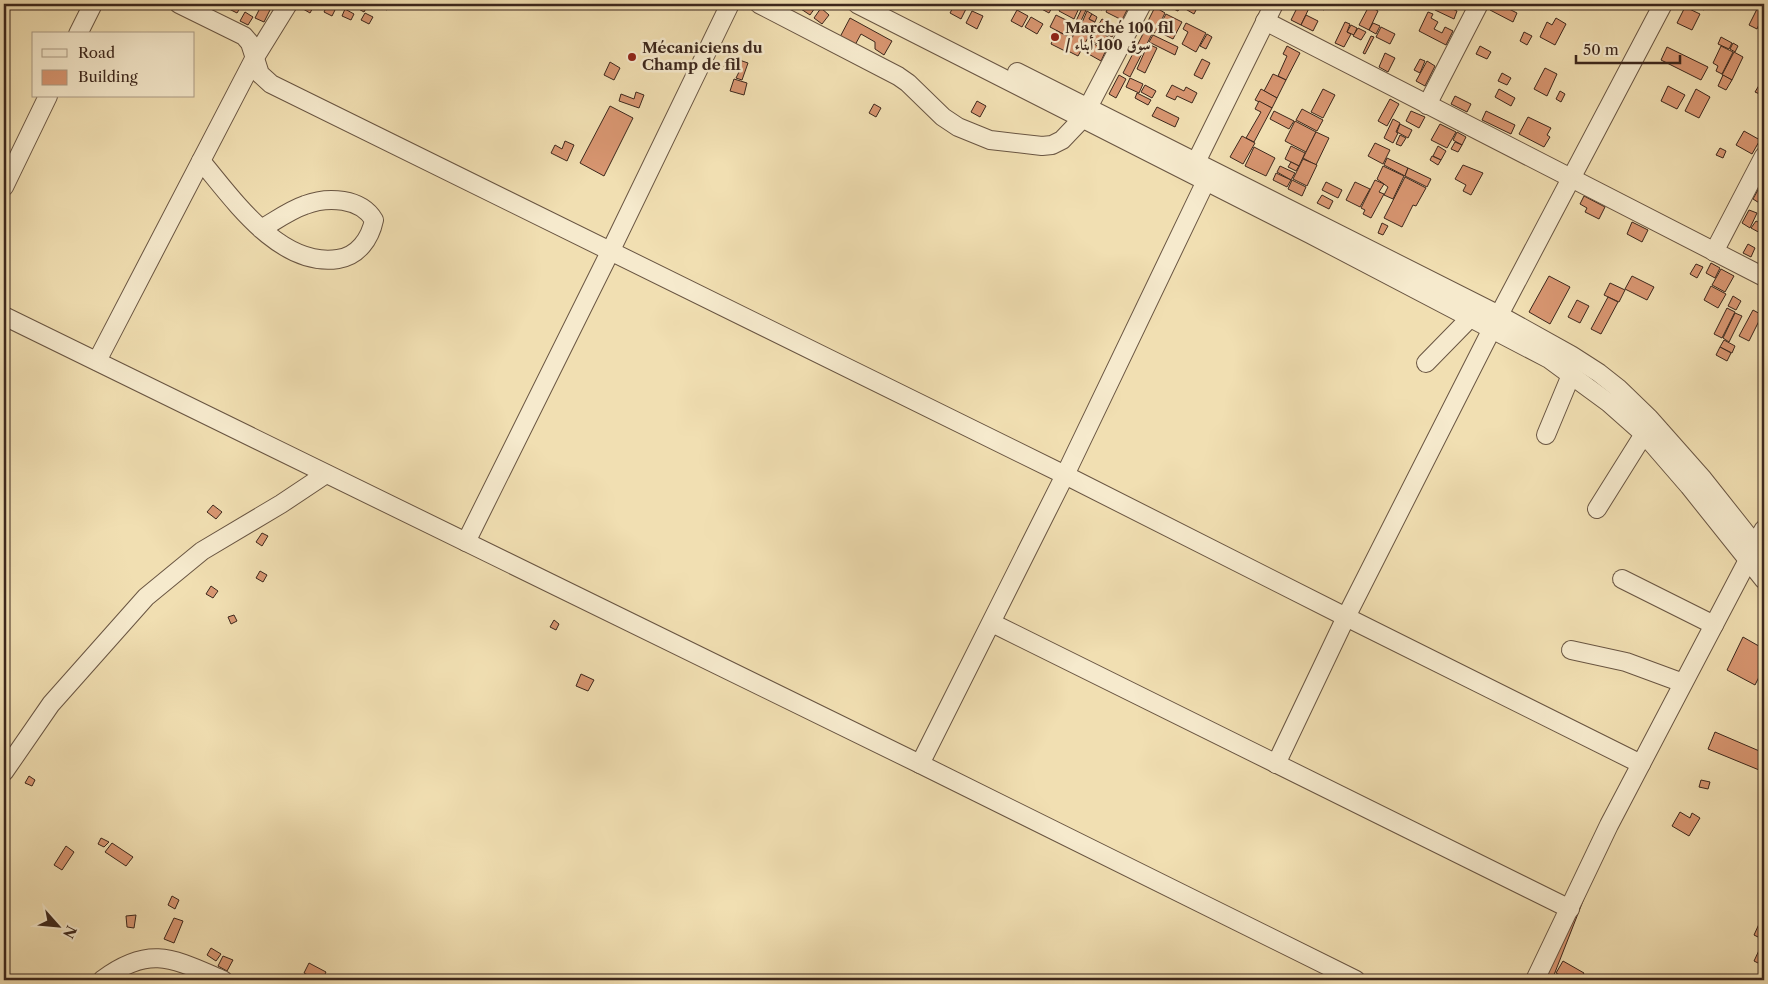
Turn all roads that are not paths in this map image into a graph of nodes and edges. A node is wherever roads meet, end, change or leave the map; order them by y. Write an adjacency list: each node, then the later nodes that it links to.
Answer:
1 (93, 4): 13 (street)
2 (179, 4): 14 (street)
3 (288, 4): 14 (street)
4 (730, 4): 25 (street)
5 (759, 4): 17 (street)
6 (857, 4): 17 (street)
7 (882, 4): 17 (street)
8 (1142, 4): 17 (street)
9 (1274, 4): 12 (street)
10 (1478, 4): 16 (street)
11 (1663, 4): 21 (street)
12 (1265, 21): 16 (street); 20 (street)
13 (79, 32)
14 (254, 59): 19 (street); 25 (street)
15 (47, 98): 23 (street)
16 (1427, 105): 21 (street)
17 (1085, 113): 20 (street); 22 (street)
18 (1764, 156): 26 (street)
19 (201, 161): 24 (street); 31 (street)
20 (1196, 162): 30 (street)
21 (1572, 179): 26 (street); 30 (street)
22 (1206, 181): 29 (street); 37 (street)
23 (4, 188)
24 (261, 229): 24 (street)
25 (610, 252): 37 (street); 40 (street)
26 (1714, 252): 27 (street)
27 (1764, 277)
28 (4, 316): 31 (street)
29 (1472, 317): 30 (street); 32 (street)
30 (1495, 321): 33 (street); 41 (street); 44 (street)
31 (97, 361): 36 (street)
32 (1426, 363)
33 (1571, 375): 34 (street); 35 (street)
34 (1644, 434): 38 (street); 41 (street)
35 (1546, 435)
36 (326, 474): 40 (street); 52 (street)
37 (1066, 475): 44 (street); 45 (street)
38 (1597, 508)
39 (1764, 529): 41 (street)
40 (466, 542): 49 (street)
41 (1756, 553): 43 (street); 46 (street)
42 (1622, 579): 46 (street)
43 (1764, 580)
44 (1346, 617): 50 (street); 51 (street)
45 (992, 623): 49 (street); 50 (street)
46 (1714, 625): 48 (street)
47 (1571, 650): 48 (street)
48 (1684, 683): 51 (street)
49 (920, 764): 56 (street)
50 (1276, 764): 53 (street)
51 (1641, 764): 53 (street)
52 (4, 772)
53 (1570, 909): 57 (street)
54 (102, 980): 55 (street)
55 (223, 980)
56 (1356, 980)
57 (1535, 980)

